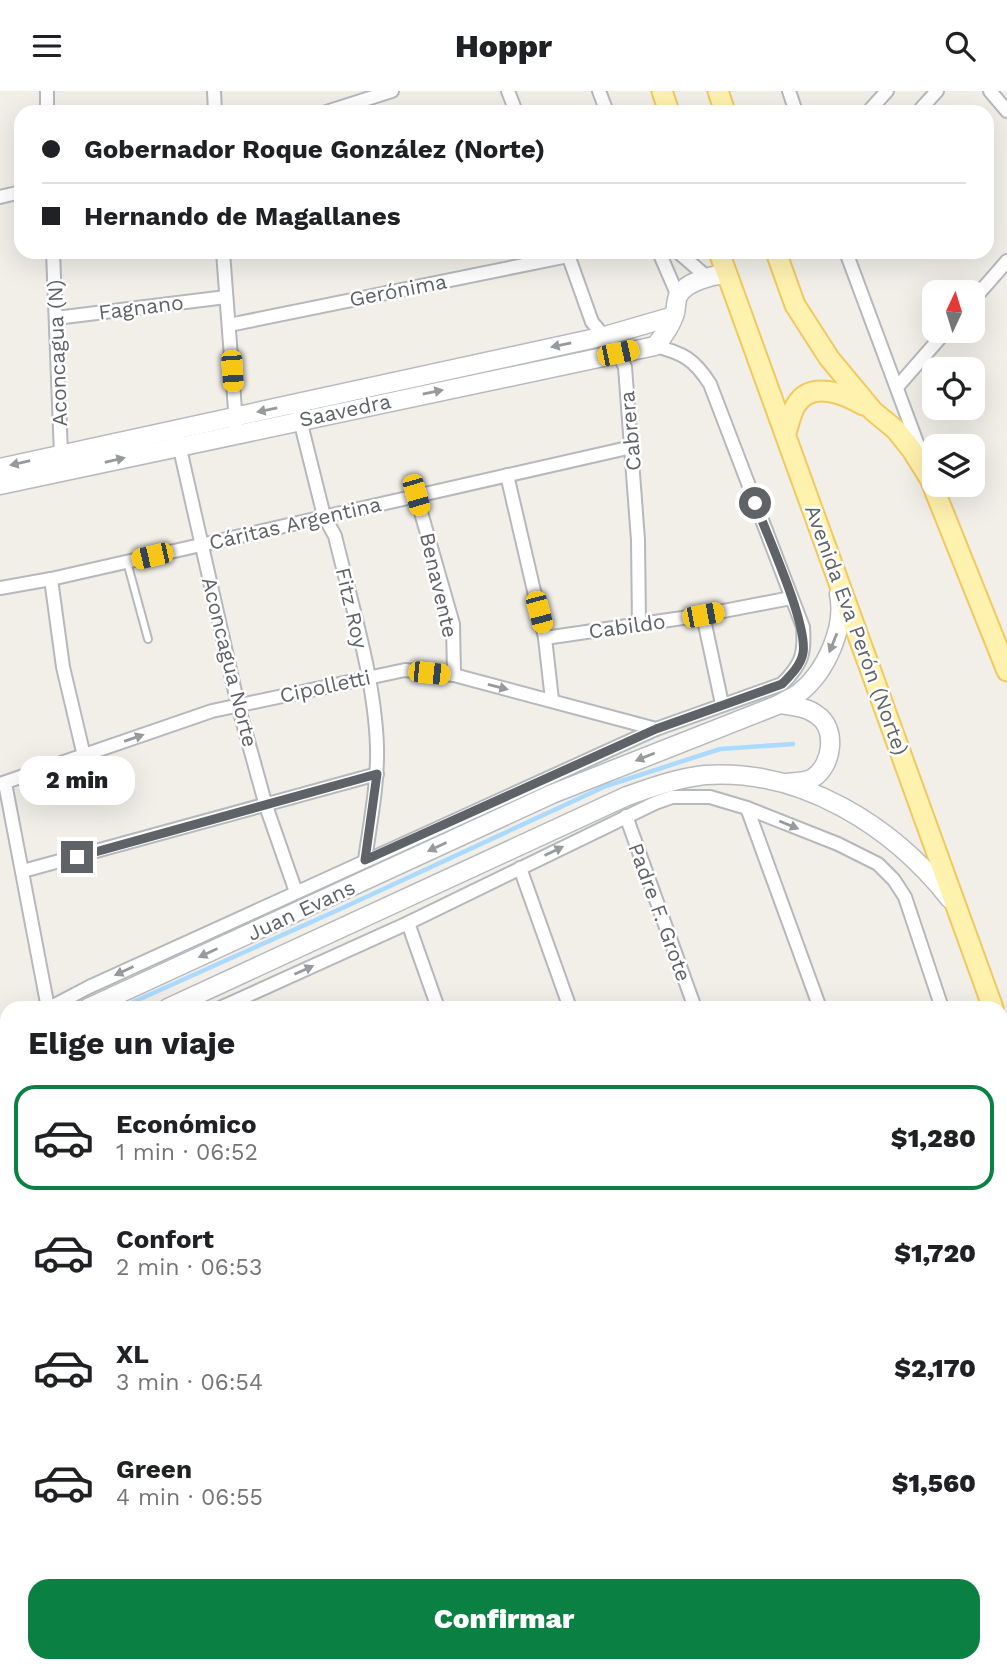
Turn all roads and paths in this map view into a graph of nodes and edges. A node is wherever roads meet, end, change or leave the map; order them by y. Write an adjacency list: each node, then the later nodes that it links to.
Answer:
1 (393, 91): 5 (street)
2 (887, 91): 6 (street)
3 (937, 91): 7 (street)
4 (989, 91): 8 (street)
5 (348, 105)
6 (874, 105)
7 (924, 105)
8 (1007, 111)
9 (53, 259): 24 (street, Aconcagua (N))
10 (223, 259): 22 (street)
11 (543, 259): 25 (street, Gerónima)
12 (569, 259): 26 (street, Cabrera)
13 (663, 259): 21 (street)
14 (690, 259): 19 (street)
15 (718, 259): 19 (main road, Avenida Eva Perón (Norte))
16 (779, 259): 31 (main road)
17 (849, 259): 30 (street)
18 (1007, 261): 20 (street)
19 (717, 275): 21 (street); 34 (main road, Avenida Eva Perón (Norte))
20 (985, 286)
21 (678, 296): 23 (street)
22 (226, 297): 24 (street, Fagnano); 25 (street)
23 (674, 316): 26 (street, Saavedra); 28 (street)
24 (56, 318): 37 (street, Aconcagua (N))
25 (229, 325): 33 (street)
26 (604, 336): 29 (street, Cabrera); 32 (street, Saavedra, one-way to 32)
27 (936, 343): 30 (street)
28 (655, 346): 29 (street, Saavedra); 51 (street)
29 (618, 353): 32 (street, Saavedra, one-way to 29); 36 (street, Cabrera)
30 (898, 386): 38 (street)
31 (873, 411): 34 (main road); 39 (main road)
32 (298, 412): 33 (street, Saavedra); 45 (street, Fitz Roy)
33 (237, 425): 35 (street, Saavedra)
34 (786, 432): 47 (main road, Avenida Eva Perón (Norte))
35 (177, 438): 37 (street, Saavedra); 42 (street, Saavedra, one-way to 35); 46 (street, Aconcagua Norte)
36 (632, 447): 41 (street, Cáritas Argentina); 53 (street, Cabrera)
37 (61, 454): 40 (street, Saavedra, one-way to 40)
38 (922, 456)
39 (922, 466)
40 (0, 468)
41 (507, 475): 43 (street, Cáritas Argentina); 54 (street)
42 (0, 485)
43 (416, 495): 45 (street, Cáritas Argentina); 57 (street, Benavente)
44 (937, 497): 56 (main road)
45 (324, 516): 46 (street, Cáritas Argentina); 58 (street, Fitz Roy)
46 (201, 544): 48 (street, Cáritas Argentina); 62 (street, Aconcagua Norte)
47 (830, 553): 61 (street, Juan Evans, one-way to 61); 75 (main road, Avenida Eva Perón (Norte))
48 (127, 562): 49 (street, Cáritas Argentina); 55 (lane)
49 (51, 579): 50 (street, Cáritas Argentina); 64 (street)
50 (0, 588)
51 (791, 598): 52 (street, Cabildo); 60 (street, Juan Evans)
52 (703, 615): 53 (street, Cabildo); 60 (street)
53 (639, 625): 54 (street, Cabildo)
54 (545, 638): 59 (street)
55 (148, 639)
56 (1007, 671)
57 (454, 675): 58 (street, Cipolletti); 59 (street, Cipolletti, one-way to 59)
58 (368, 677): 62 (street, Cipolletti); 65 (street, Fitz Roy)
59 (552, 700): 63 (street, Cipolletti)
60 (722, 704): 63 (street, Juan Evans)
61 (780, 704): 67 (street); 79 (street, Juan Evans, one-way to 79)
62 (238, 705): 64 (street, Cipolletti, one-way to 62); 68 (street, Aconcagua Norte)
63 (656, 729): 71 (street, Juan Evans)
64 (84, 756): 66 (street, Cipolletti)
65 (377, 774): 68 (street); 71 (street, Fitz Roy)
66 (2, 783): 73 (street)
67 (786, 783): 75 (street, Juan Evans); 80 (street, Juan Evans)
68 (266, 806): 73 (street); 74 (street, Aconcagua Norte)
69 (747, 808): 70 (street); 85 (street); 86 (street, one-way to 86)
70 (626, 817): 72 (street, one-way to 70); 84 (street, Padre F. Grote)
71 (365, 860): 74 (street, Juan Evans)
72 (520, 868): 76 (street); 83 (street)
73 (23, 871): 77 (street)
74 (296, 892): 78 (street, Juan Evans, one-way to 78)
75 (957, 907): 87 (main road, Avenida Eva Perón (Norte))
76 (408, 923): 81 (street, one-way to 76); 82 (street)
77 (48, 1001)
78 (62, 1001)
79 (103, 1001)
80 (184, 1001)
81 (235, 1001)
82 (436, 1001)
83 (568, 1001)
84 (692, 1001)
85 (817, 1001)
86 (940, 1001)
87 (991, 1001)

